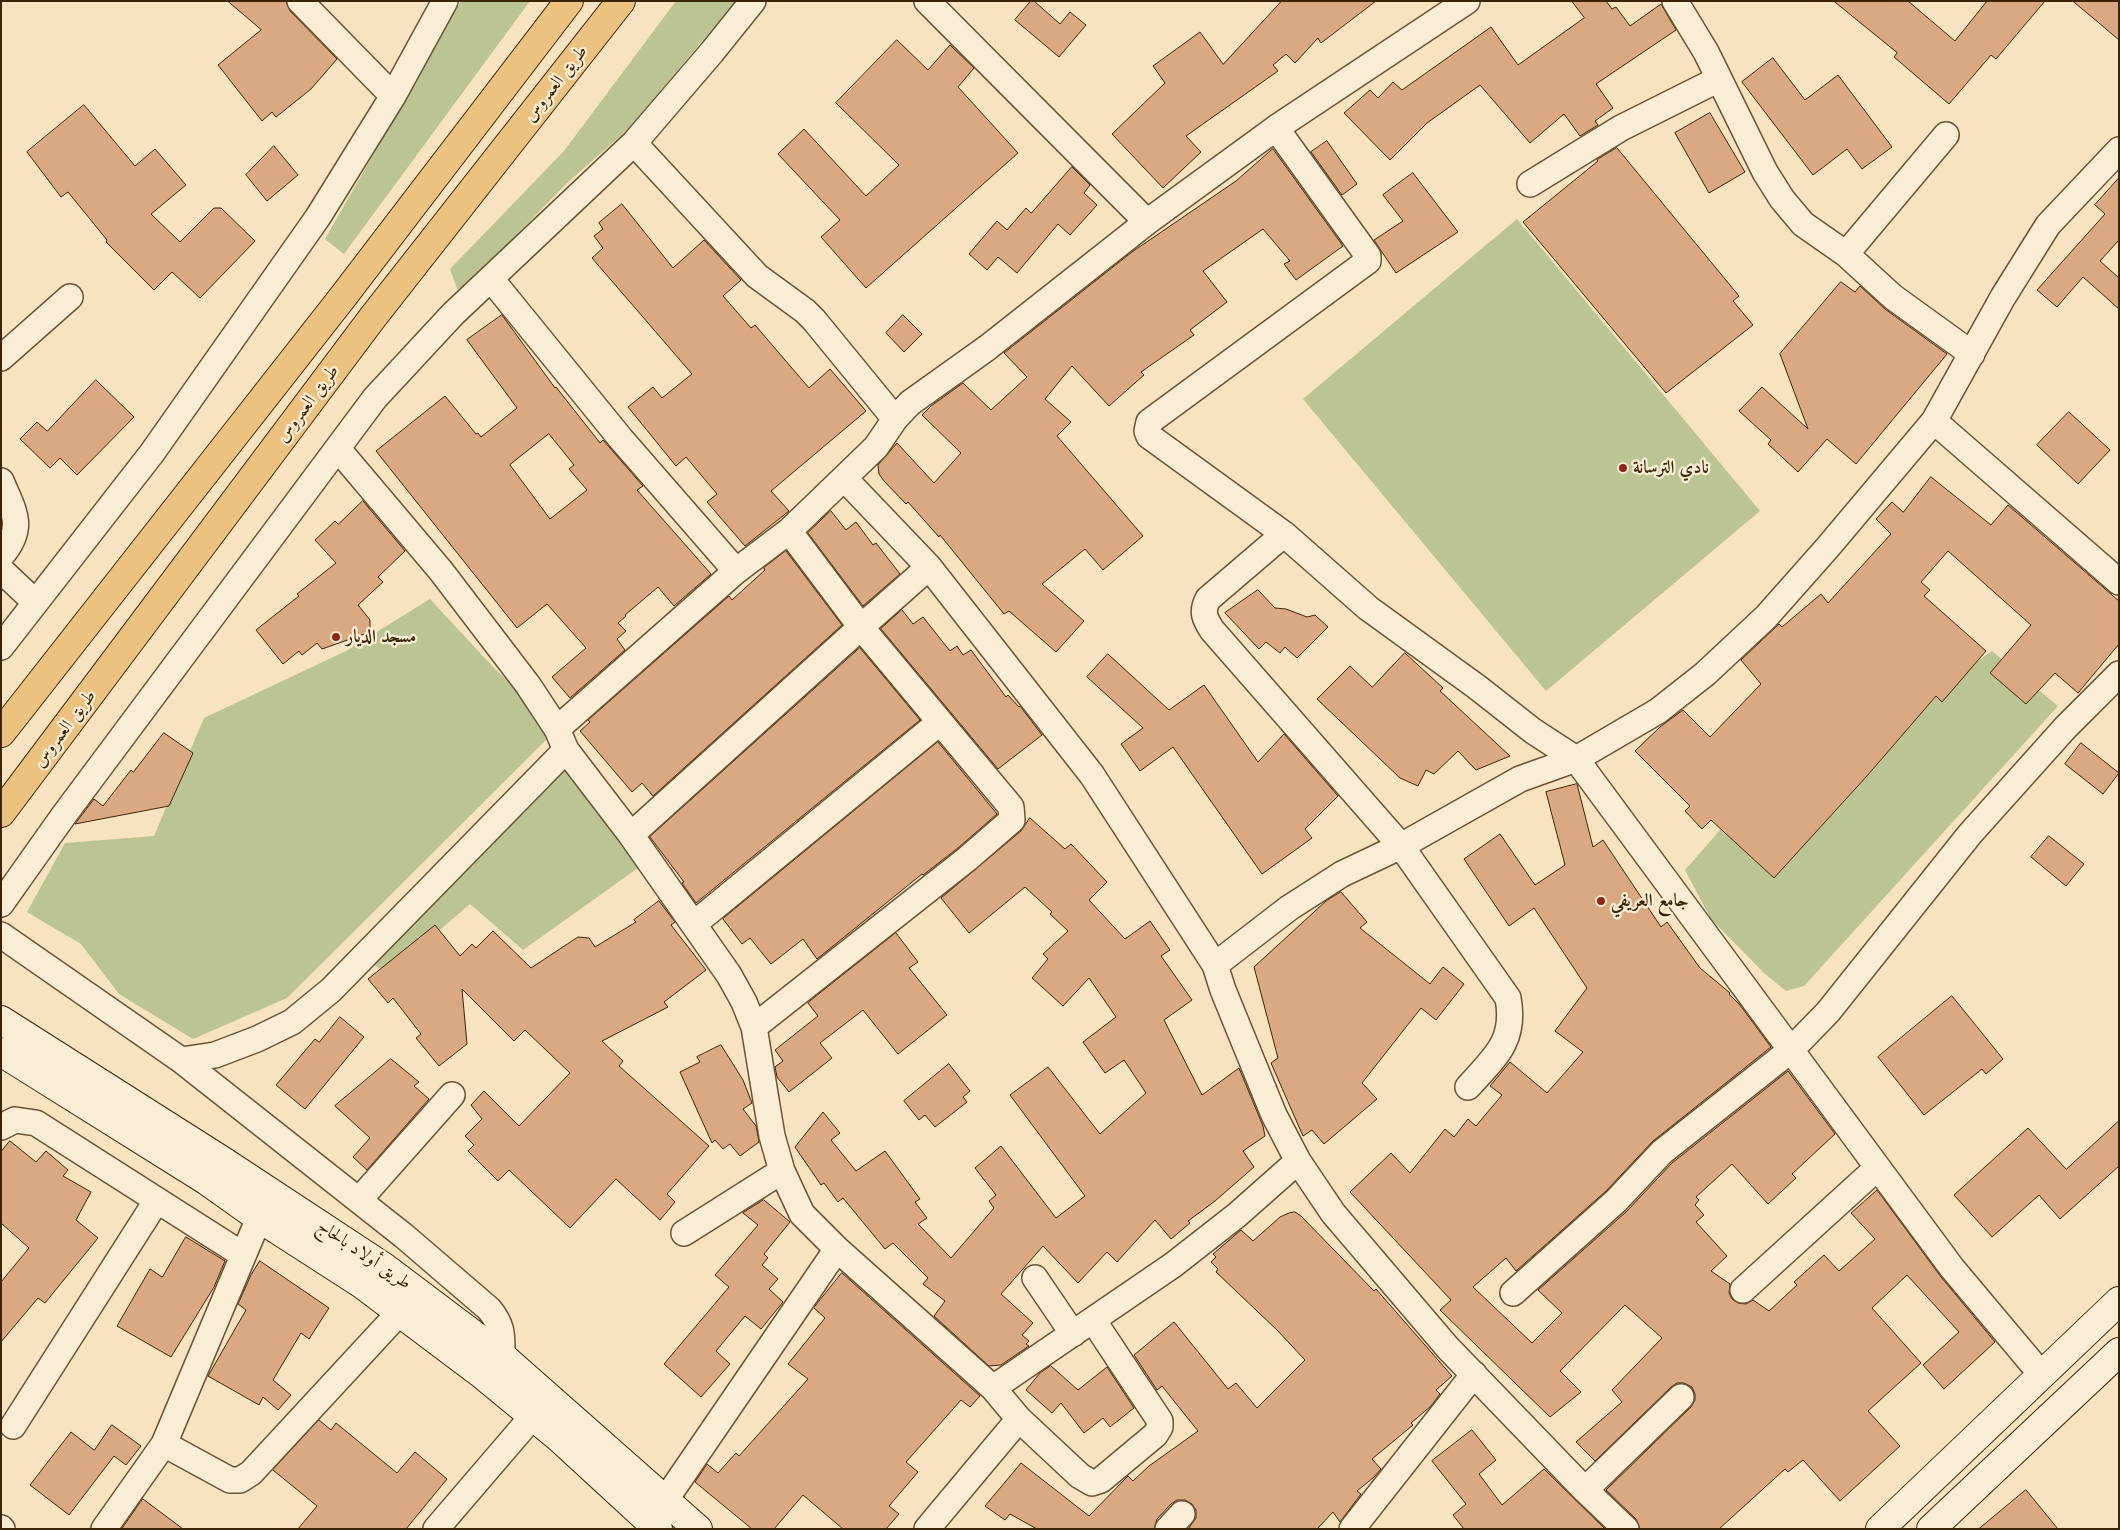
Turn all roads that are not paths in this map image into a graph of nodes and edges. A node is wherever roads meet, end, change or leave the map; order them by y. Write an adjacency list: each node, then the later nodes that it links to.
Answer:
1 (300, 1): 10 (street)
2 (445, 1): 10 (street)
3 (569, 1): 39 (main road)
4 (621, 1): 42 (main road, طريق العمروس)
5 (753, 1): 13 (street)
6 (927, 1): 16 (street)
7 (1467, 1): 11 (street)
8 (1675, 1): 9 (street)
9 (1719, 79): 15 (street); 17 (street)
10 (393, 96): 34 (street)
11 (1276, 128): 16 (street); 28 (street)
12 (1946, 136): 17 (street)
13 (634, 143): 18 (street); 22 (street)
14 (2119, 150): 20 (street)
15 (1530, 184)
16 (1147, 222): 22 (street)
17 (1846, 254): 20 (street)
18 (491, 279): 24 (street); 32 (street)
19 (70, 296): 21 (street)
20 (1972, 354): 23 (street)
21 (1, 358)
22 (895, 419): 25 (street)
23 (1934, 421): 33 (street); 41 (street)
24 (338, 449): 40 (street); 45 (street)
25 (844, 478): 27 (street); 30 (street)
26 (1, 481): 29 (street)
27 (789, 531): 32 (street); 35 (street)
28 (1284, 534): 41 (street); 44 (street)
29 (1, 556)
30 (929, 567): 35 (street); 48 (street)
31 (1, 570): 34 (street)
32 (736, 572): 40 (street)
33 (2119, 582)
34 (35, 602): 36 (street)
35 (861, 626): 38 (street); 43 (street)
36 (1, 646)
37 (2119, 674): 51 (street)
38 (940, 722): 46 (street); 50 (street)
39 (1, 733)
40 (561, 739): 43 (street); 53 (street)
41 (1576, 758): 44 (street); 51 (street)
42 (1, 813)
43 (631, 835): 46 (street)
44 (1401, 846): 48 (street); 54 (street)
45 (1, 904)
46 (694, 924): 50 (street)
47 (1, 935): 53 (street)
48 (1215, 964): 57 (street)
49 (1, 1020): 59 (main road, طريق أولاد بالحاج)
50 (754, 1027): 60 (street)
51 (1791, 1050): 58 (street); 69 (street)
52 (1, 1052): 59 (main road, طريق أولاد بالحاج)
53 (181, 1060): 62 (street)
54 (1468, 1086)
55 (452, 1094): 62 (street)
56 (1, 1127): 61 (street)
57 (1298, 1160): 72 (street); 75 (street)
58 (1877, 1168): 68 (street); 76 (street)
59 (215, 1171): 63 (main road, طريق أولاد بالحاج); 74 (main road, طريق أولاد بالحاج)
60 (782, 1172): 64 (street); 65 (street)
61 (157, 1200): 66 (street); 81 (street)
62 (358, 1200): 74 (street)
63 (258, 1218): 66 (street); 71 (main road, طريق أولاد بالحاج)
64 (684, 1233)
65 (837, 1249): 77 (street); 84 (street)
66 (243, 1255): 82 (street)
67 (1035, 1278): 72 (street)
68 (1743, 1290)
69 (1513, 1293)
70 (2119, 1301): 76 (main road)
71 (400, 1312): 79 (main road, طريق أولاد بالحاج); 82 (street)
72 (1083, 1327): 77 (street); 80 (street)
73 (2119, 1352): 93 (main road)
74 (502, 1356): 84 (main road, طريق أولاد بالحاج)
75 (1474, 1374): 83 (street); 90 (street)
76 (2041, 1374): 92 (main road)
77 (993, 1388): 80 (street)
78 (1681, 1397): 83 (street)
79 (532, 1417): 86 (street); 87 (main road, طريق أولاد بالحاج)
80 (1019, 1419): 89 (street)
81 (14, 1426)
82 (164, 1444): 85 (street)
83 (1585, 1490): 91 (street)
84 (666, 1499): 88 (main road, طريق أولاد بالحاج)
85 (104, 1529)
86 (436, 1529)
87 (658, 1529)
88 (698, 1529)
89 (927, 1529)
90 (1352, 1529)
91 (1626, 1529)
92 (1880, 1529)
93 (1931, 1529)

